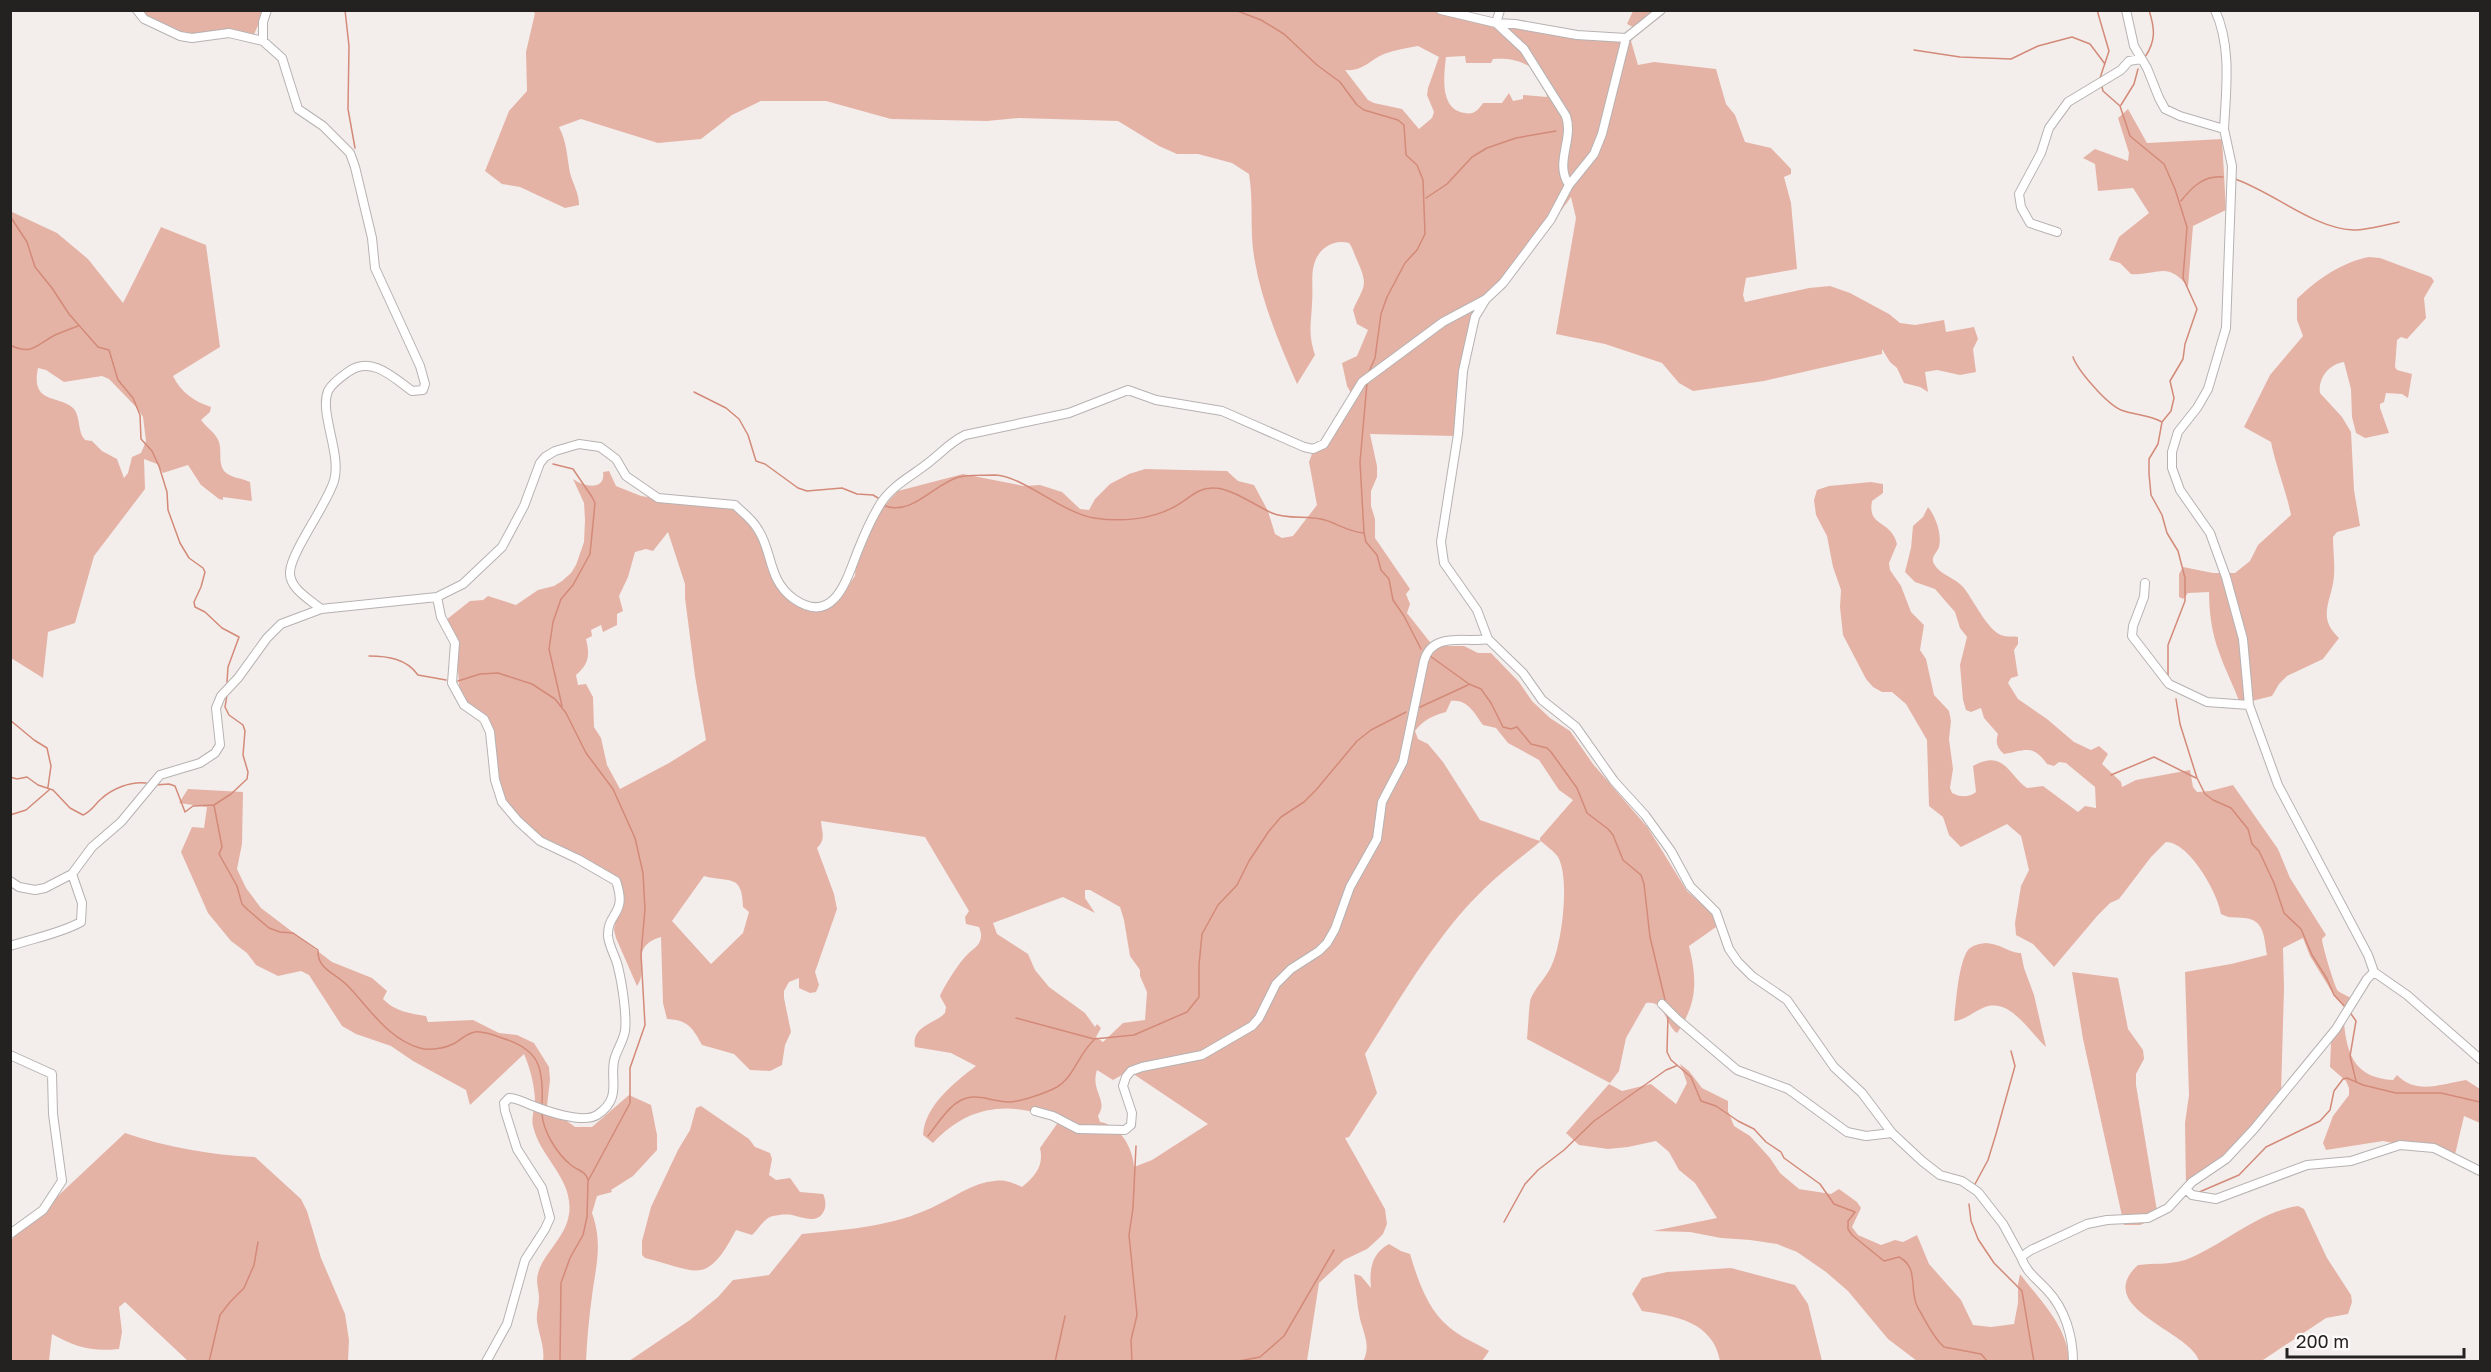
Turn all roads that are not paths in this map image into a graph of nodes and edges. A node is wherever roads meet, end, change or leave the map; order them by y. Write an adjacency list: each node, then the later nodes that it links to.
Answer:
1 (137, 10): 10 (street)
2 (267, 10): 10 (street)
3 (1441, 10): 8 (street)
4 (1500, 10): 8 (street)
5 (1661, 10): 9 (street)
6 (2126, 10): 11 (street)
7 (2215, 10): 12 (street)
8 (1496, 23): 9 (street); 13 (street)
9 (1626, 38): 13 (street)
10 (263, 40): 18 (street)
11 (2141, 59): 12 (street); 14 (street)
12 (2224, 129): 20 (street)
13 (1569, 185): 15 (street)
14 (2057, 232)
15 (1486, 299): 17 (street); 19 (street)
16 (2145, 582): 20 (street)
17 (437, 597): 18 (street); 34 (street)
18 (321, 609): 21 (street)
19 (1488, 639): 28 (street); 29 (street)
20 (2248, 705): 24 (street)
21 (72, 874): 22 (street); 23 (street)
22 (10, 881)
23 (10, 946)
24 (2374, 972): 27 (street); 31 (street)
25 (1662, 1004): 29 (street)
26 (10, 1055): 32 (street)
27 (2481, 1059)
28 (1035, 1111)
29 (1892, 1132): 33 (street)
30 (2481, 1171): 31 (street)
31 (2186, 1189): 33 (street)
32 (10, 1234)
33 (2021, 1257): 35 (street)
34 (486, 1362)
35 (2073, 1362)

